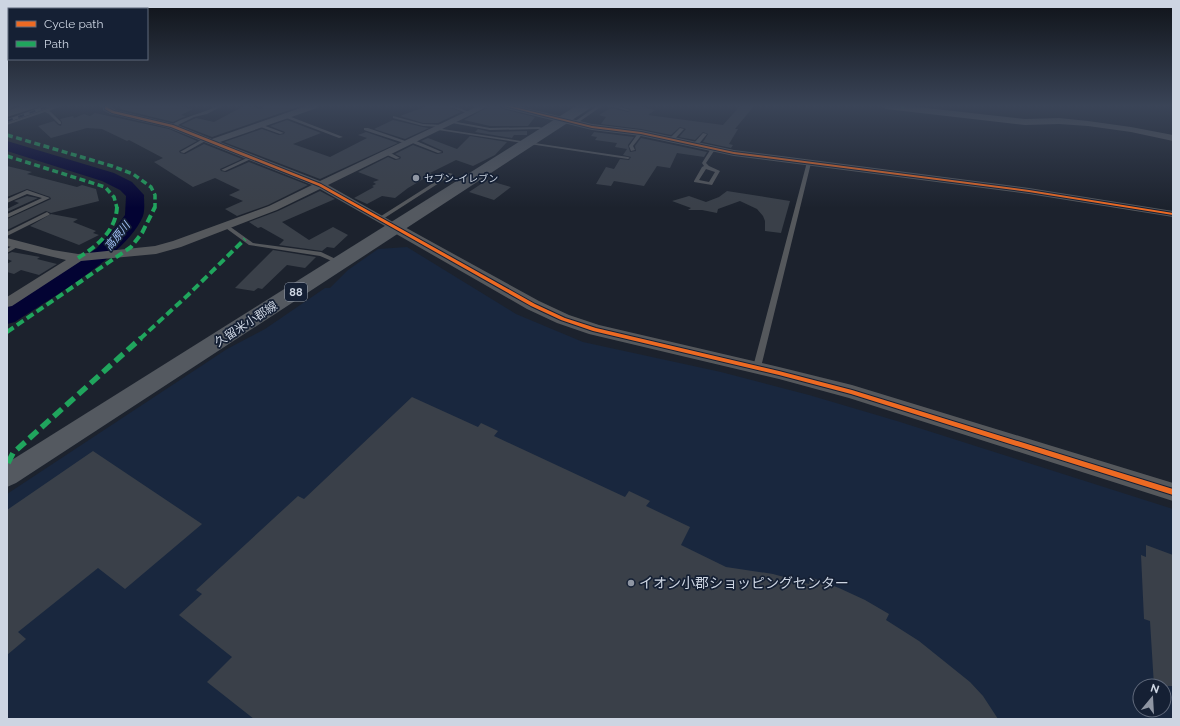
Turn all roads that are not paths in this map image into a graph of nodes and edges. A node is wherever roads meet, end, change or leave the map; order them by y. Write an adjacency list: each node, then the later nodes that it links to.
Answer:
1 (212, 140): 9 (street)
2 (403, 140): 10 (lane)
3 (414, 140): 10 (street)
4 (518, 140): 11 (lane)
5 (532, 140): 11 (main road, 久留米小郡線 / 88)
6 (636, 140): 14 (lane)
7 (676, 140): 12 (street)
8 (700, 140): 12 (lane)
9 (208, 141): 15 (lane); 18 (street)
10 (410, 142): 16 (lane); 17 (street)
11 (528, 142): 20 (lane); 30 (main road, 久留米小郡線 / 88)
12 (696, 144): 13 (street)
13 (714, 148): 21 (street); 22 (lane)
14 (633, 150)
15 (182, 152)
16 (440, 152)
17 (387, 153): 19 (lane); 25 (street)
18 (251, 158): 23 (lane); 25 (street)
19 (398, 158)
20 (628, 158)
21 (809, 163): 28 (street); 37 (lane)
22 (707, 167): 22 (lane)
23 (223, 170)
24 (451, 174): 30 (lane)
25 (320, 185): 30 (street); 31 (street)
26 (7, 201): 29 (lane)
27 (47, 214): 32 (lane)
28 (1173, 214)
29 (7, 216)
30 (388, 223): 35 (main road, 久留米小郡線 / 88); 37 (street)
31 (226, 225): 34 (street); 35 (lane)
32 (7, 234)
33 (10, 246): 34 (street)
34 (81, 258): 36 (street)
35 (341, 263): 38 (main road, 久留米小郡線 / 88)
36 (7, 303)
37 (757, 367): 39 (street)
38 (7, 476)
39 (1173, 492)

